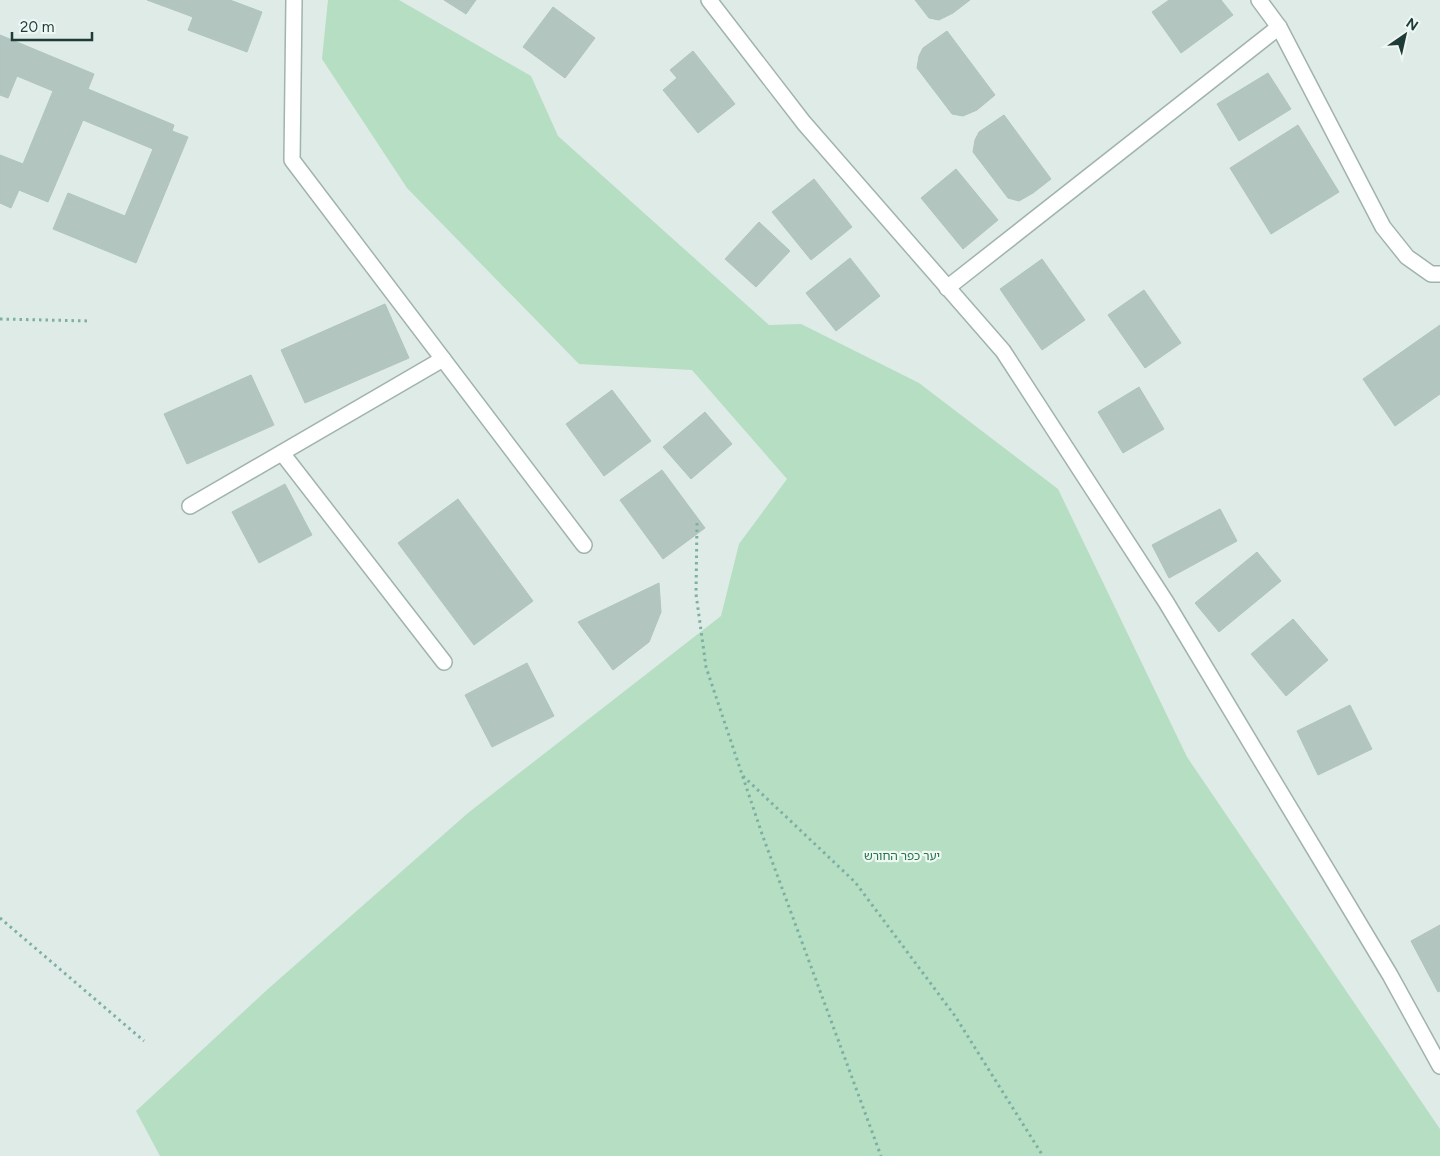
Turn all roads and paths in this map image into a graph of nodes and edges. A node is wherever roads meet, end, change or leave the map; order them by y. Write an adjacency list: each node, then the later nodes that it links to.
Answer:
1 (294, 0): 9 (street)
2 (709, 0): 6 (street)
3 (1259, 0): 4 (street)
4 (1279, 27): 5 (street); 6 (street)
5 (1440, 274)
6 (947, 288): 18 (street)
7 (0, 319): 8 (path)
8 (91, 321)
9 (443, 360): 10 (street); 13 (street)
10 (282, 452): 11 (street); 14 (street)
11 (190, 506)
12 (697, 523): 15 (path)
13 (584, 545)
14 (444, 662)
15 (743, 776): 19 (path); 20 (path)
16 (0, 918): 17 (path)
17 (144, 1041)
18 (1440, 1066)
19 (881, 1156)
20 (1043, 1156)

